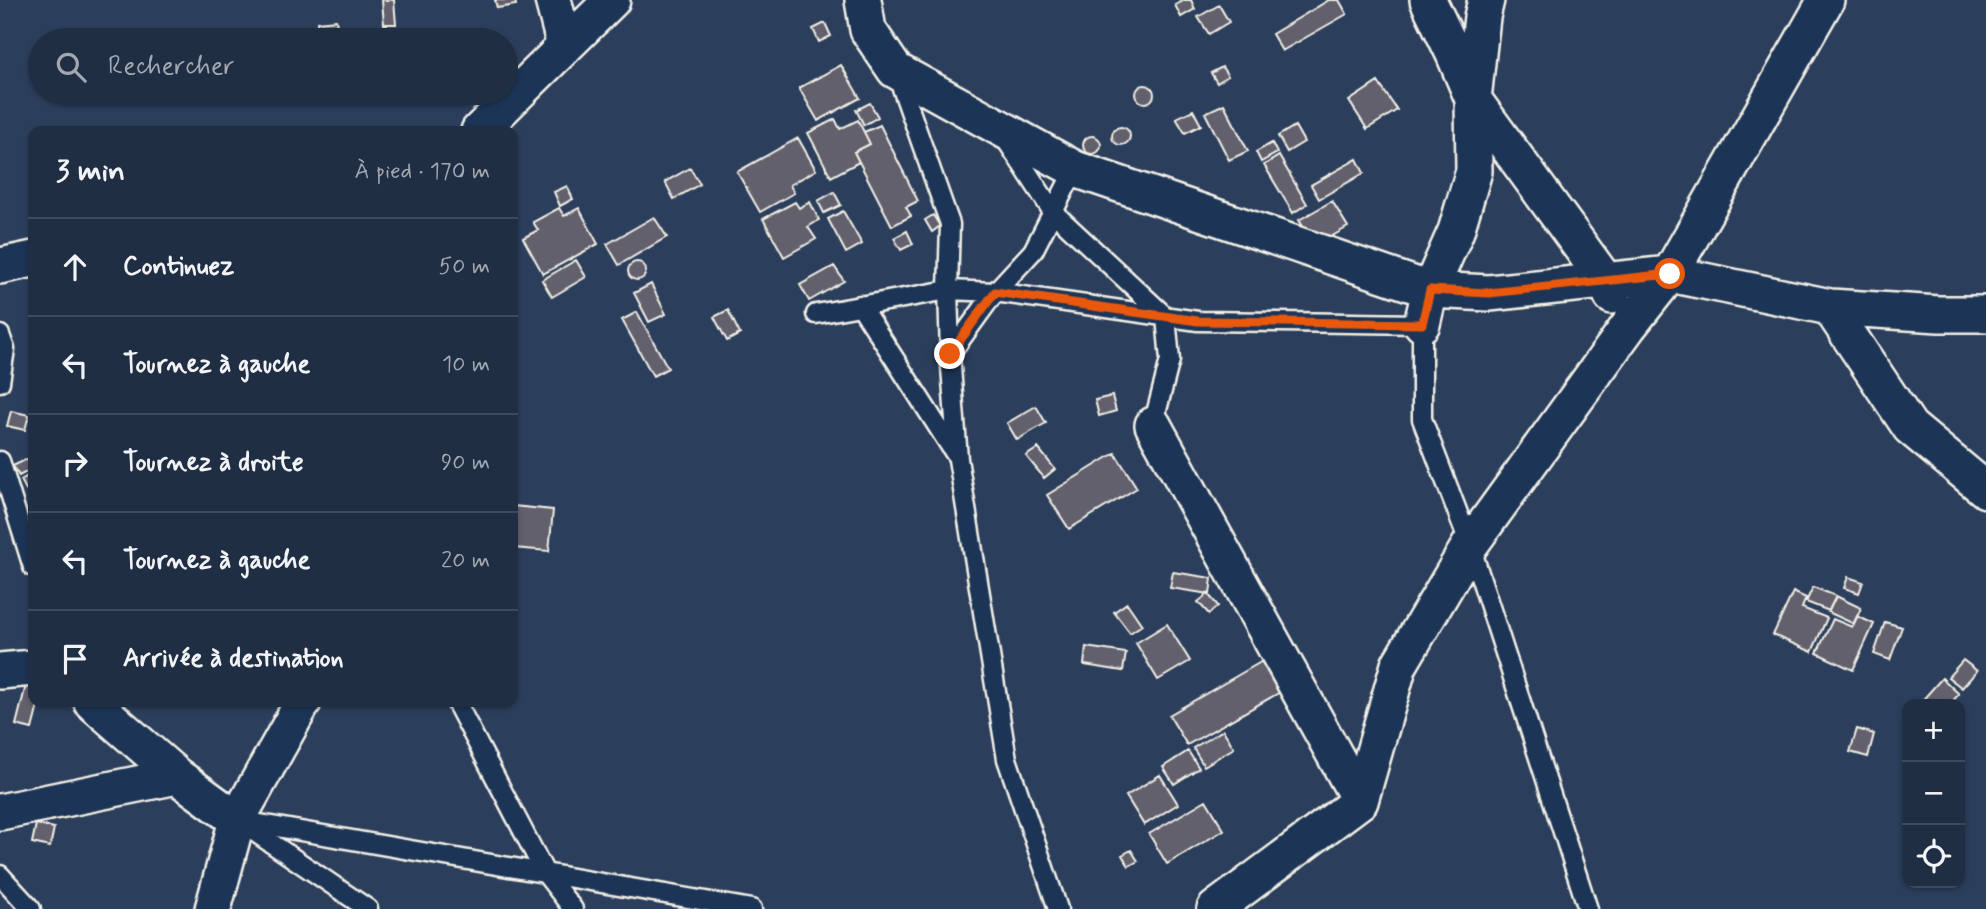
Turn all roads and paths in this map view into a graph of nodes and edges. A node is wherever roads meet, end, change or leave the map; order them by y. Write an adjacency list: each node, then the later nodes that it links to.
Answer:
1 (553, 0): 7 (street)
2 (612, 0): 7 (street)
3 (863, 0): 8 (street)
4 (1428, 0): 10 (street)
5 (1486, 0): 10 (street)
6 (1826, 0): 18 (street)
7 (565, 46): 9 (street)
8 (895, 70): 13 (street); 20 (lane)
9 (518, 92)
10 (1473, 99): 19 (street); 21 (street)
11 (505, 105): 12 (street)
12 (484, 126)
13 (1000, 129): 14 (street); 15 (lane)
14 (1075, 169): 15 (lane); 21 (street)
15 (1053, 212): 22 (lane); 27 (lane)
16 (28, 260): 17 (street)
17 (0, 265)
18 (1670, 274): 19 (street); 24 (street); 29 (street)
19 (1605, 281): 21 (street); 29 (street)
20 (948, 290): 22 (lane); 23 (lane); 31 (lane)
21 (1430, 290): 28 (street)
22 (995, 292): 27 (lane); 31 (lane)
23 (860, 305): 25 (lane); 34 (lane)
24 (1830, 307): 26 (street); 36 (street)
25 (816, 314)
26 (1986, 314)
27 (1166, 317): 28 (lane); 33 (lane)
28 (1422, 324): 37 (lane)
29 (1628, 327): 37 (street)
30 (0, 335): 32 (lane)
31 (950, 354): 34 (lane)
32 (0, 382)
33 (1153, 425): 45 (street)
34 (958, 459): 55 (lane)
35 (0, 461): 38 (lane)
36 (1986, 490)
37 (1470, 545): 45 (street); 57 (lane)
38 (28, 551)
39 (28, 668): 40 (street)
40 (0, 671)
41 (98, 707): 44 (street)
42 (300, 707): 47 (street)
43 (459, 707): 48 (lane)
44 (177, 776): 46 (street); 47 (street)
45 (1360, 801): 56 (street)
46 (0, 812)
47 (237, 820): 48 (lane); 51 (street); 52 (lane)
48 (545, 873): 53 (lane); 54 (lane)
49 (0, 875): 50 (lane)
50 (31, 909)
51 (213, 909)
52 (368, 909)
53 (573, 909)
54 (752, 909)
55 (1058, 909)
56 (1215, 909)
57 (1588, 909)

